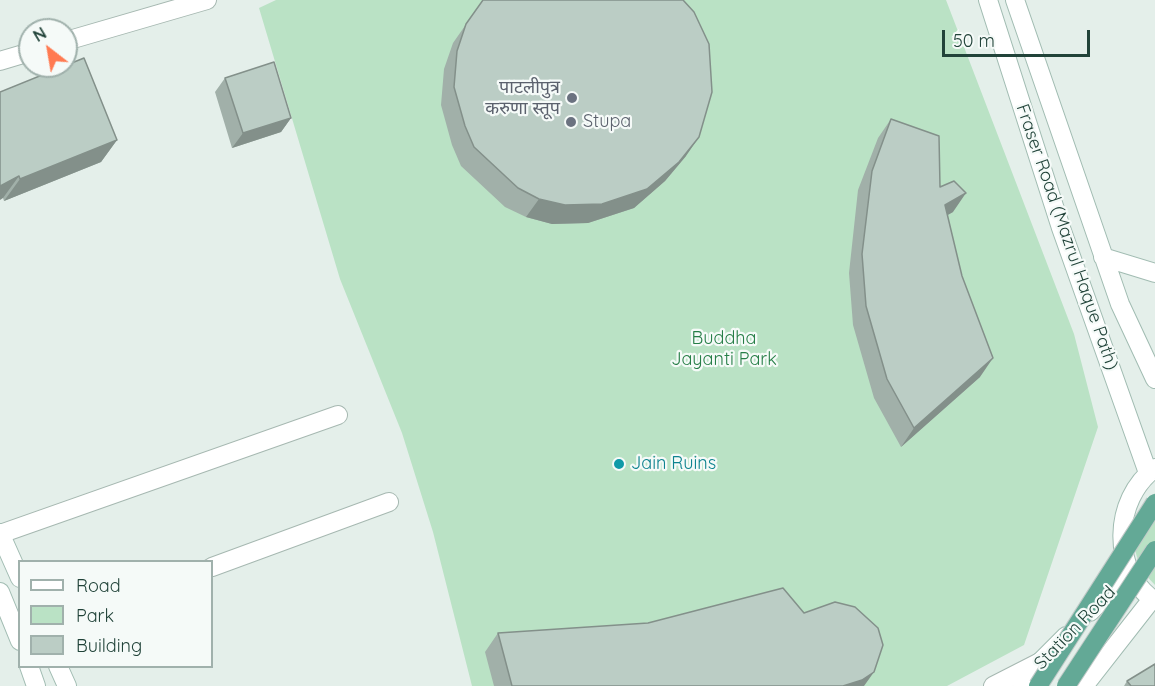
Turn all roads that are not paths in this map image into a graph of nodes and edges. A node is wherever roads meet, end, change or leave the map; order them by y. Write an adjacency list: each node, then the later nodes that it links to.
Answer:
1 (207, 0): 4 (main road)
2 (988, 0): 11 (main road, Fraser Road (Mazrul Haque Path))
3 (1015, 0): 7 (main road, Fraser Road (Mazrul Haque Path))
4 (78, 38)
5 (18, 56): 6 (main road)
6 (0, 61)
7 (1103, 257): 8 (main road); 9 (main road, Fraser Road (Mazrul Haque Path))
8 (1155, 273)
9 (1155, 379)
10 (338, 415): 14 (main road)
11 (1151, 470): 17 (main road)
12 (389, 502): 16 (main road)
13 (1155, 503): 29 (main road, bridge)
14 (0, 534): 18 (main road)
15 (1155, 549): 30 (main road, bridge)
16 (213, 567)
17 (1130, 572): 20 (main road); 22 (main road, Station Road)
18 (18, 574)
19 (0, 592): 21 (main road)
20 (1154, 600): 31 (main road)
21 (11, 631)
22 (1040, 662): 27 (main road); 28 (main road, Station Road)
23 (30, 668): 25 (main road)
24 (59, 668): 26 (main road)
25 (36, 686)
26 (67, 686)
27 (993, 686)
28 (1022, 686)
29 (1038, 686)
30 (1066, 686)
31 (1084, 686)

